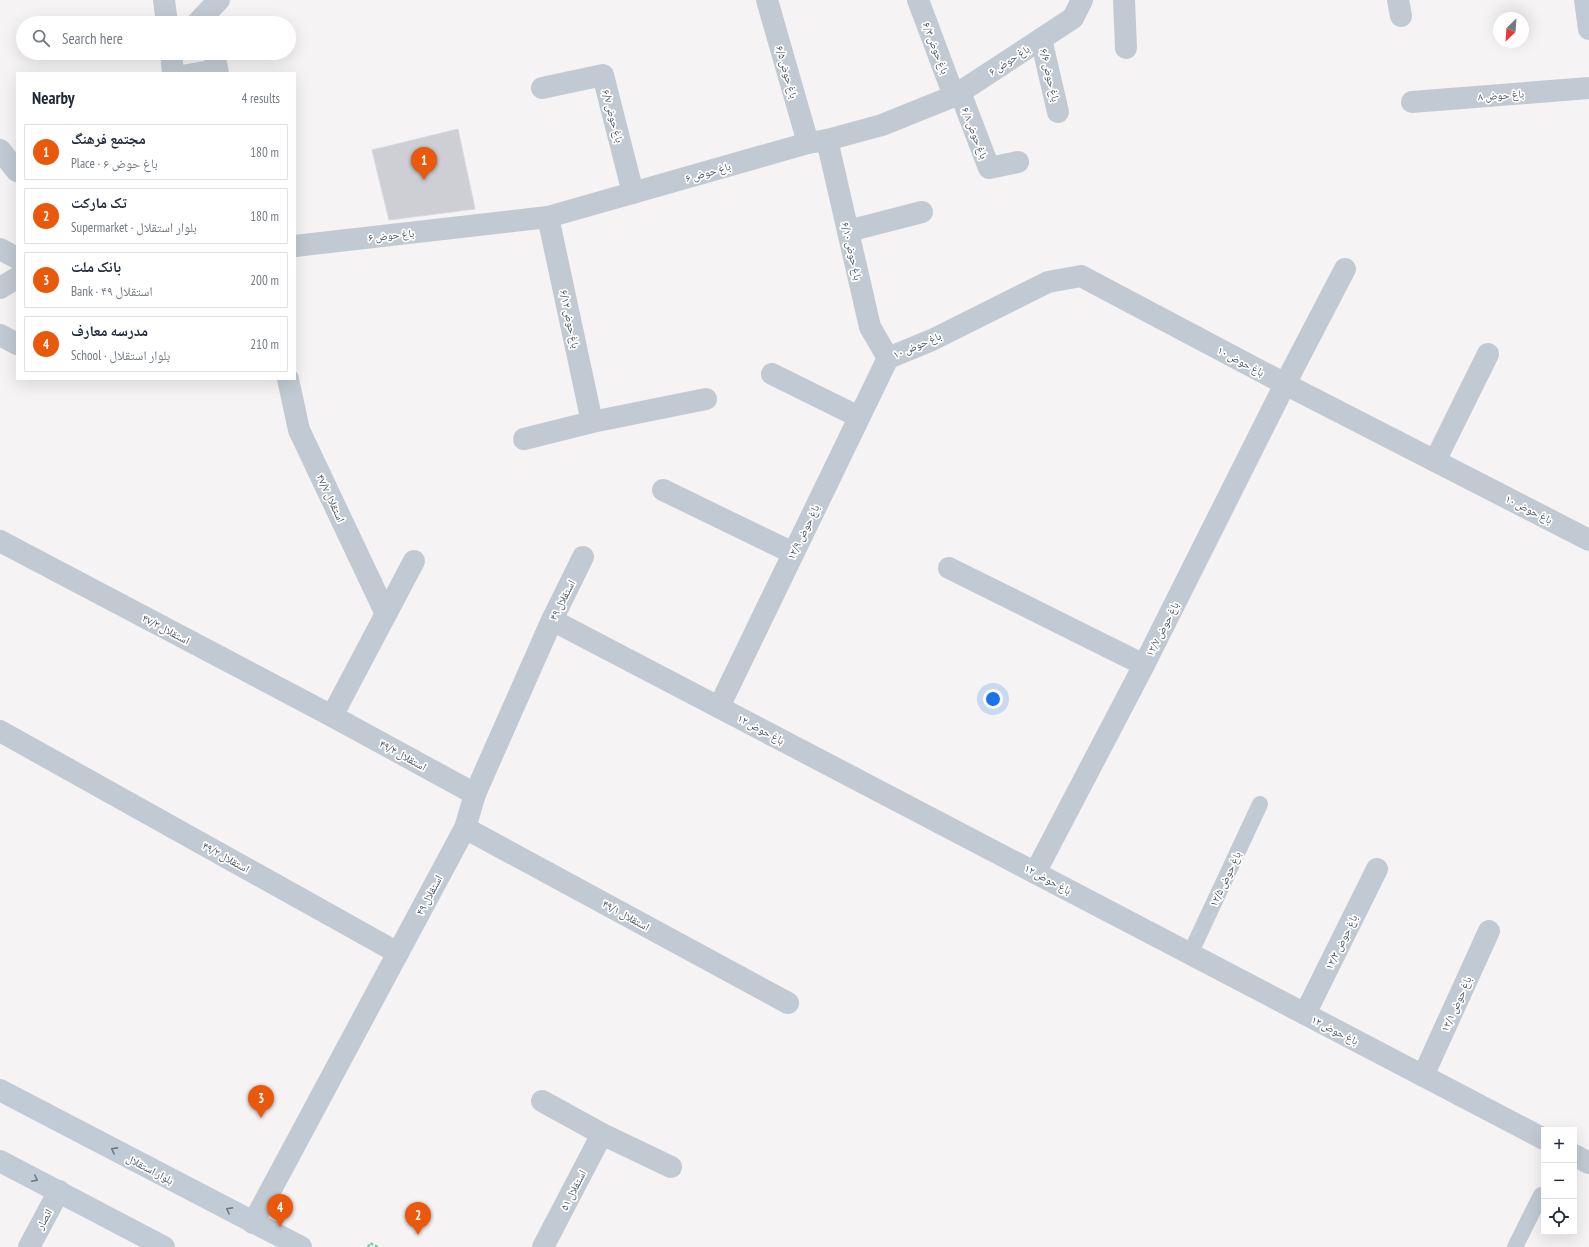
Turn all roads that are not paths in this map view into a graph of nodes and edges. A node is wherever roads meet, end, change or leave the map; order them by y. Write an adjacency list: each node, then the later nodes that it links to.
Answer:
1 (164, 0): 8 (street)
2 (219, 0): 9 (street)
3 (767, 0): 22 (street, ۶/۵ باغ حوض)
4 (918, 0): 19 (street, ۶/۳ باغ حوض)
5 (1082, 0): 11 (street, ۶ باغ حوض)
6 (1124, 0): 12 (street)
7 (1585, 0): 10 (main road)
8 (166, 16)
9 (204, 16)
10 (1589, 28)
11 (1041, 39): 19 (street, ۶ باغ حوض); 21 (street, ۶/۶ باغ حوض)
12 (1126, 48)
13 (172, 60): 15 (street)
14 (216, 64): 16 (lane)
15 (173, 72)
16 (187, 72)
17 (542, 88): 26 (street, ۶/۷ باغ حوض)
18 (1589, 88): 20 (street, ۸ باغ حوض)
19 (957, 94): 22 (street, ۶ باغ حوض); 24 (street, ۶/۸ باغ حوض)
20 (1412, 102)
21 (1058, 112)
22 (817, 142): 26 (street, ۶ باغ حوض); 29 (street, ۶/۱۰ باغ حوض)
23 (0, 150): 25 (street)
24 (1018, 162)
25 (16, 170)
26 (633, 193): 28 (street, ۶ باغ حوض)
27 (922, 212): 29 (street)
28 (548, 217): 30 (street, ۶ باغ حوض); 45 (street, ۶/۱۲ باغ حوض)
29 (848, 231): 39 (street, ۶/۱۰ باغ حوض)
30 (296, 246)
31 (0, 249): 32 (street)
32 (16, 257)
33 (1345, 269): 42 (street, ۱۲/۷ باغ حوض)
34 (16, 279): 35 (street)
35 (0, 288)
36 (0, 335): 37 (street)
37 (16, 343)
38 (1488, 354): 47 (street)
39 (888, 358): 42 (street, ۱۰ باغ حوض); 44 (street, ۱۲/۹ باغ حوض)
40 (772, 374): 44 (street)
41 (288, 380): 55 (street, ۴۷/۷ استقلال)
42 (1285, 384): 47 (street, ۱۰ باغ حوض); 57 (street, ۱۲/۷ باغ حوض)
43 (706, 399): 45 (street)
44 (859, 417): 51 (street, ۱۲/۹ باغ حوض)
45 (592, 422): 46 (street)
46 (524, 439)
47 (1435, 461): 49 (street, ۱۰ باغ حوض)
48 (663, 490): 51 (street)
49 (1589, 540)
50 (0, 541): 59 (street, ۴۷/۳ استقلال)
51 (793, 553): 58 (street, ۱۲/۹ باغ حوض)
52 (583, 557): 56 (street, ۴۹ استقلال)
53 (414, 561): 55 (street)
54 (949, 568): 57 (street)
55 (386, 614): 59 (street)
56 (552, 620): 58 (street, ۱۲ باغ حوض); 61 (street, ۴۹ استقلال)
57 (1144, 665): 65 (street, ۱۲/۷ باغ حوض)
58 (719, 707): 65 (street, ۱۲ باغ حوض)
59 (332, 716): 61 (street, ۴۹/۴ استقلال)
60 (0, 731): 67 (street, ۴۹/۲ استقلال)
61 (475, 794): 63 (street, ۴۹ استقلال)
62 (1260, 804): 68 (lane, ۱۲/۵ باغ حوض)
63 (465, 828): 67 (street, ۴۹ استقلال); 69 (street, ۴۹/۱ استقلال)
64 (1377, 869): 70 (street, ۱۲/۳ باغ حوض)
65 (1035, 872): 68 (street, ۱۲ باغ حوض)
66 (1489, 931): 71 (street, ۱۲/۱ باغ حوض)
67 (398, 953): 82 (street, ۴۹ استقلال)
68 (1190, 954): 70 (street, ۱۲ باغ حوض)
69 (788, 1003)
70 (1305, 1014): 71 (street, ۱۲ باغ حوض)
71 (1423, 1076): 75 (street, ۱۲ باغ حوض)
72 (0, 1090): 82 (main road, بلوار استقلال, one-way to 72)
73 (542, 1101): 74 (street)
74 (602, 1134): 79 (street); 86 (street, ۵۱ استقلال)
75 (1541, 1137)
76 (1577, 1157): 78 (street)
77 (0, 1161): 80 (main road, one-way to 80)
78 (1589, 1163)
79 (671, 1167)
80 (59, 1191): 83 (street, انصار); 84 (main road)
81 (1541, 1195): 87 (lane)
82 (253, 1223): 85 (main road, بلوار استقلال)
83 (29, 1247)
84 (164, 1247)
85 (301, 1247)
86 (543, 1247)
87 (1514, 1247)

